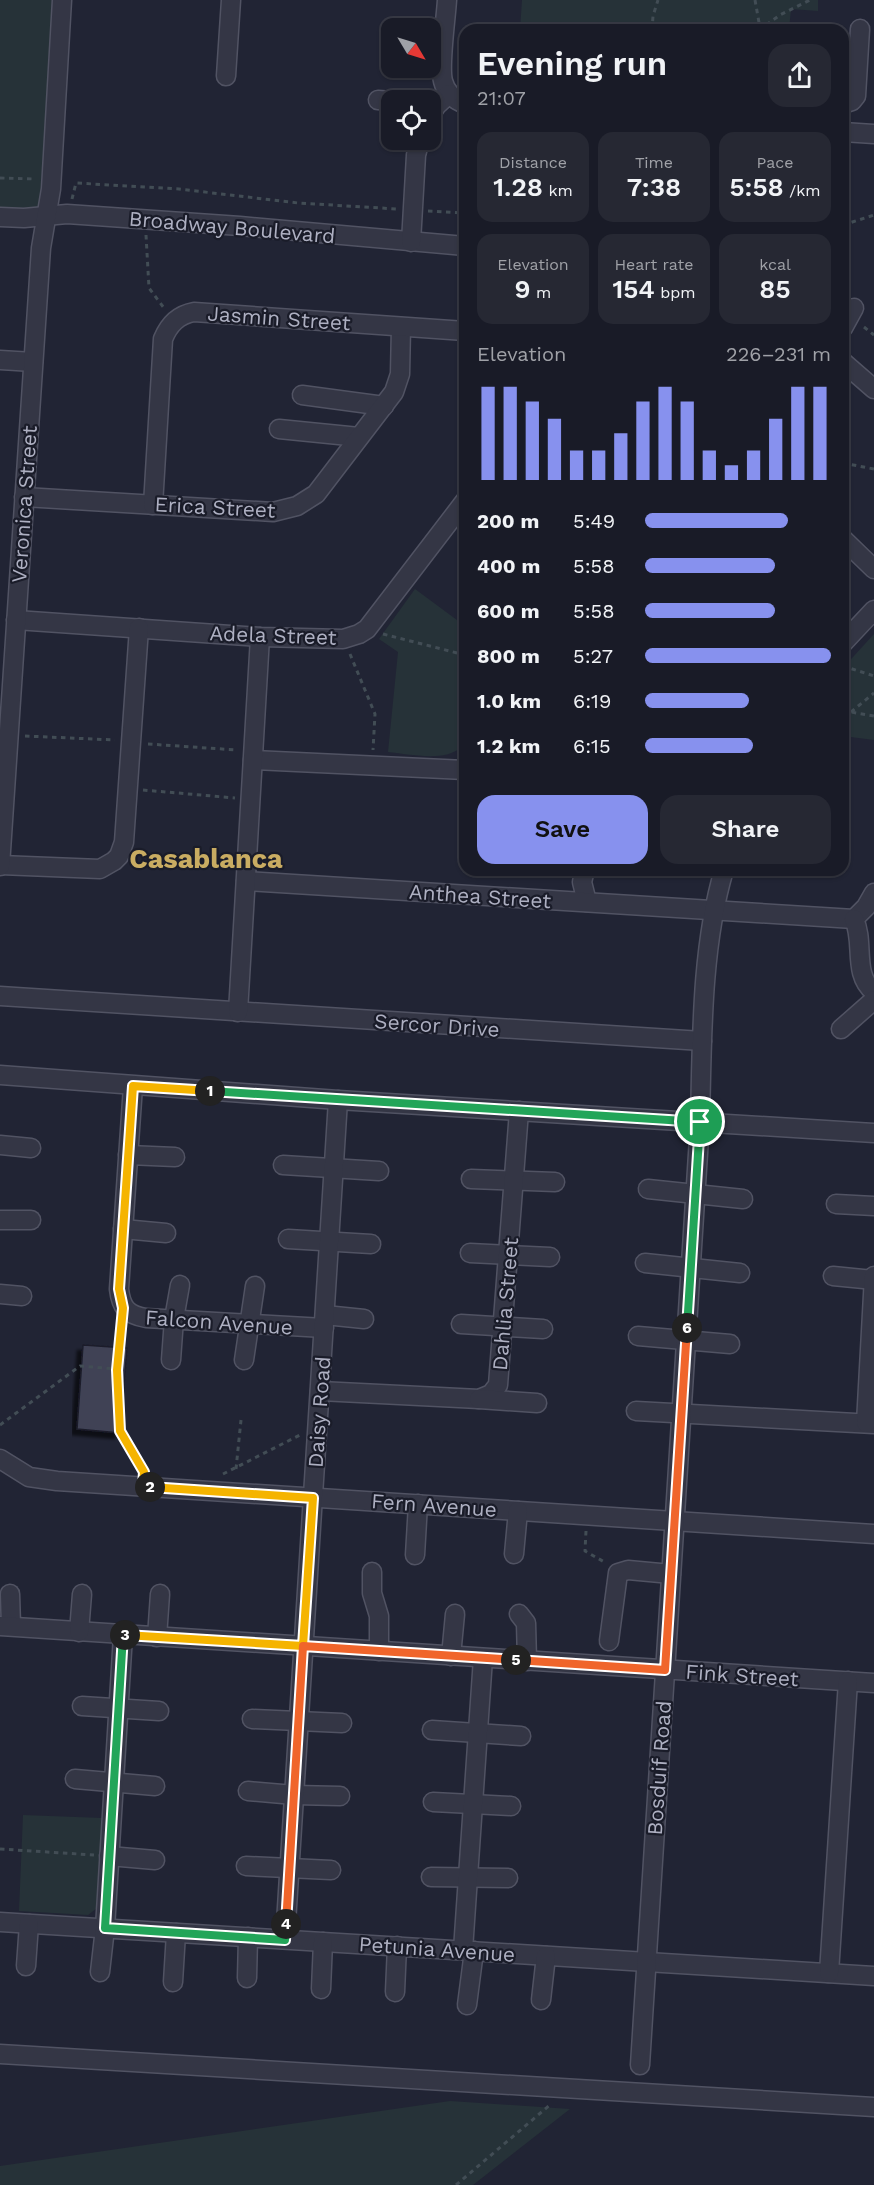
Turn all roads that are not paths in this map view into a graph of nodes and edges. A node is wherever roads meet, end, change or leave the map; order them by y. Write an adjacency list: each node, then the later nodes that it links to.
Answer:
1 (62, 0): 13 (street, Veronica Street)
2 (231, 0): 5 (street)
3 (447, 0): 6 (street)
4 (860, 29): 7 (street)
5 (226, 76)
6 (440, 90)
7 (849, 102)
8 (441, 104): 9 (street)
9 (459, 104)
10 (849, 132): 11 (street)
11 (874, 134)
12 (417, 150): 15 (street)
13 (46, 215): 14 (street, Broadway Boulevard); 15 (street, Broadway Boulevard); 22 (street, Veronica Street)
14 (0, 216)
15 (411, 242): 16 (street, Broadway Boulevard)
16 (459, 246)
17 (854, 308): 18 (street)
18 (849, 317)
19 (401, 327): 20 (street, Jasmin Street); 26 (street, Erica Street); 30 (street, Jasmin Street)
20 (459, 331)
21 (0, 360): 22 (street)
22 (33, 362): 29 (street, Veronica Street)
23 (849, 367): 24 (street)
24 (874, 389)
25 (302, 395): 26 (street)
26 (384, 406): 28 (street, Erica Street)
27 (279, 429): 28 (street)
28 (359, 437): 30 (street, Erica Street)
29 (24, 497): 30 (street, Erica Street); 35 (street, Veronica Street)
30 (153, 504)
31 (459, 509): 37 (street, Adela Street)
32 (849, 545): 33 (street)
33 (874, 569)
34 (874, 610): 38 (street)
35 (10, 625): 36 (street, Adela Street); 39 (street, Veronica Street)
36 (139, 628): 37 (street, Adela Street); 42 (street)
37 (260, 637): 40 (street)
38 (849, 637)
39 (4, 742): 42 (street, Veronica Street)
40 (253, 760): 41 (street); 45 (street)
41 (459, 770)
42 (0, 866)
43 (584, 876): 47 (street)
44 (722, 876): 48 (street)
45 (246, 881): 47 (street, Anthea Street); 53 (street)
46 (874, 893): 49 (street)
47 (587, 903): 48 (street, Anthea Street)
48 (714, 910): 49 (street, Anthea Street); 55 (street)
49 (854, 919): 50 (street)
50 (874, 992)
51 (0, 996): 53 (street, Sercor Drive)
52 (874, 1000): 54 (street)
53 (238, 1012): 55 (street, Sercor Drive)
54 (841, 1029)
55 (702, 1041): 60 (street, Bosduif Road)
56 (0, 1075): 57 (street)
57 (133, 1086): 58 (street); 64 (street, Falcon Avenue)
58 (338, 1100): 59 (street); 67 (street, Daisy Road)
59 (519, 1111): 60 (street); 70 (street, Dahlia Street)
60 (700, 1122): 61 (street); 73 (street, Bosduif Road)
61 (874, 1133)
62 (0, 1146): 63 (street)
63 (31, 1148)
64 (128, 1155): 65 (street); 79 (street, Falcon Avenue)
65 (175, 1157)
66 (283, 1166): 67 (street)
67 (334, 1168): 68 (street); 82 (street, Daisy Road)
68 (379, 1171)
69 (471, 1179): 70 (street)
70 (514, 1180): 71 (street); 85 (street, Dahlia Street)
71 (555, 1182)
72 (648, 1189): 73 (street)
73 (696, 1193): 74 (street); 88 (street, Bosduif Road)
74 (743, 1198)
75 (836, 1204): 76 (street)
76 (874, 1206)
77 (0, 1220): 78 (street)
78 (31, 1220)
79 (123, 1229): 80 (street); 97 (street, Falcon Avenue)
80 (166, 1233)
81 (288, 1239): 82 (street)
82 (330, 1241): 83 (street); 98 (street, Daisy Road)
83 (371, 1244)
84 (470, 1252): 85 (street)
85 (509, 1253): 86 (street); 101 (street, Dahlia Street)
86 (550, 1257)
87 (645, 1263): 88 (street)
88 (691, 1267): 89 (street); 104 (street, Bosduif Road)
89 (740, 1273)
90 (833, 1276): 91 (street)
91 (874, 1279): 113 (street)
92 (180, 1285): 97 (street)
93 (255, 1286): 99 (street)
94 (0, 1294): 95 (street)
95 (22, 1296)
96 (364, 1318): 98 (street, Falcon Avenue)
97 (174, 1319): 99 (street, Falcon Avenue); 106 (street)
98 (324, 1321): 99 (street, Falcon Avenue); 108 (street, Daisy Road)
99 (249, 1324): 107 (street)
100 (461, 1324): 101 (street)
101 (504, 1326): 102 (street); 109 (street, Dahlia Street)
102 (543, 1329)
103 (638, 1336): 104 (street)
104 (686, 1340): 105 (street); 112 (street, Bosduif Road)
105 (730, 1344)
106 (171, 1360)
107 (244, 1360)
108 (320, 1391): 109 (street, Dahlia Street); 115 (street, Daisy Road)
109 (479, 1399): 110 (street)
110 (537, 1403)
111 (636, 1411): 112 (street)
112 (682, 1412): 113 (street); 118 (street, Bosduif Road)
113 (870, 1424)
114 (0, 1459): 115 (street, Fern Avenue)
115 (313, 1498): 116 (street, Fern Avenue); 134 (street, Daisy Road)
116 (418, 1504): 117 (street, Fern Avenue); 121 (street)
117 (518, 1511): 118 (street, Fern Avenue); 120 (street)
118 (675, 1521): 119 (street, Fern Avenue); 123 (street, Bosduif Road)
119 (874, 1534)
120 (514, 1554)
121 (415, 1555)
122 (372, 1572): 135 (street)
123 (671, 1574): 133 (street); 139 (street, Bosduif Road)
124 (10, 1594): 129 (street)
125 (82, 1594): 130 (street)
126 (160, 1594): 132 (street)
127 (455, 1614): 136 (street)
128 (519, 1614): 138 (street)
129 (6, 1626): 130 (street, Fink Street)
130 (80, 1632): 131 (street, Fink Street)
131 (123, 1635): 132 (street, Fink Street); 143 (street)
132 (157, 1637): 134 (street, Fink Street)
133 (609, 1641)
134 (303, 1646): 135 (street, Fink Street); 146 (street, Daisy Road)
135 (379, 1651): 136 (street, Fink Street)
136 (451, 1656): 137 (street, Fink Street)
137 (483, 1658): 138 (street, Fink Street); 149 (street)
138 (527, 1661): 139 (street, Fink Street)
139 (665, 1670): 140 (street, Fink Street); 178 (street, Bosduif Road)
140 (848, 1682): 141 (street, Fink Street); 181 (street)
141 (874, 1683)
142 (82, 1706): 143 (street)
143 (119, 1708): 144 (street); 152 (street)
144 (159, 1711)
145 (252, 1719): 146 (street)
146 (299, 1720): 147 (street); 155 (street, Daisy Road)
147 (342, 1723)
148 (432, 1730): 149 (street)
149 (478, 1732): 150 (street); 158 (street)
150 (521, 1736)
151 (75, 1779): 152 (street)
152 (114, 1783): 153 (street); 160 (street)
153 (155, 1786)
154 (248, 1791): 155 (street)
155 (294, 1795): 156 (street); 163 (street, Daisy Road)
156 (340, 1796)
157 (434, 1802): 158 (street)
158 (473, 1805): 159 (street); 166 (street)
159 (511, 1806)
160 (109, 1856): 161 (street); 170 (street)
161 (155, 1860)
162 (246, 1866): 163 (street)
163 (290, 1869): 164 (street); 173 (street, Daisy Road)
164 (332, 1870)
165 (431, 1877): 166 (street)
166 (468, 1878): 167 (street); 176 (street)
167 (508, 1878)
168 (0, 1922): 169 (street, Petunia Avenue)
169 (29, 1924): 170 (street, Petunia Avenue); 179 (street)
170 (105, 1928): 171 (street, Petunia Avenue); 180 (street)
171 (176, 1933): 172 (street, Petunia Avenue); 184 (street)
172 (248, 1937): 173 (street, Petunia Avenue); 183 (street)
173 (285, 1940): 174 (street, Petunia Avenue)
174 (323, 1942): 175 (street, Petunia Avenue); 185 (street)
175 (397, 1946): 176 (street, Petunia Avenue); 186 (street)
176 (469, 1951): 177 (street, Petunia Avenue); 188 (street)
177 (546, 1956): 178 (street, Petunia Avenue); 187 (street)
178 (647, 1962): 181 (street, Petunia Avenue); 190 (street, Bosduif Road)
179 (26, 1966)
180 (100, 1972)
181 (829, 1973): 182 (street, Petunia Avenue)
182 (874, 1976)
183 (247, 1978)
184 (173, 1982)
185 (321, 1989)
186 (395, 1992)
187 (541, 2000)
188 (467, 2005)
189 (0, 2054): 191 (street)
190 (640, 2065)
191 (874, 2107)

